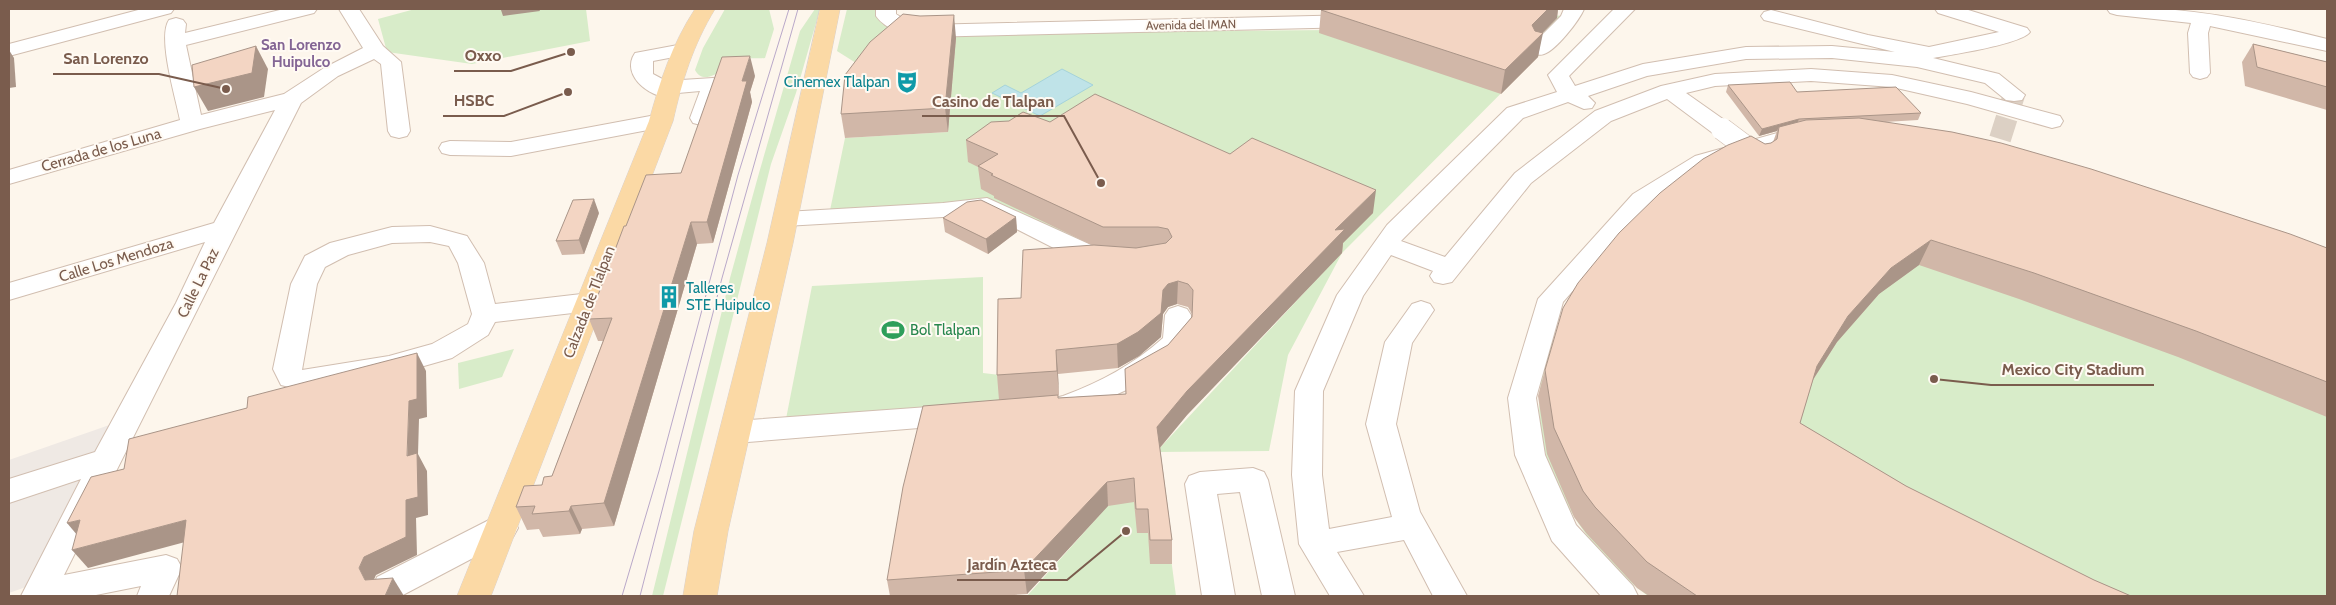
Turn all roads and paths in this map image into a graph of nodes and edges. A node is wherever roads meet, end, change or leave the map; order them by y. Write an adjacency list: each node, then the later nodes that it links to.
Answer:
1 (164, 9): 18 (street)
2 (176, 9): 15 (street)
3 (307, 9): 15 (street)
4 (349, 9): 19 (street)
5 (830, 9): 39 (main road)
6 (886, 9): 13 (street, Avenida del IMAN)
7 (1574, 9): 17 (street)
8 (1625, 9): 26 (street)
9 (1945, 9): 11 (street)
10 (2117, 9): 14 (street)
11 (1769, 12): 21 (street)
12 (697, 14): 20 (main road, Calzada de Tlalpan)
13 (1376, 19)
14 (2202, 19): 16 (street); 22 (street)
15 (175, 42): 32 (street)
16 (2327, 45)
17 (1539, 49)
18 (9, 50)
19 (375, 50): 28 (street, Calle La Paz); 33 (street)
20 (683, 50): 24 (main road, Calzada de Tlalpan); 24 (street)
21 (1798, 53): 23 (street); 26 (street); 27 (street)
22 (2200, 73)
23 (1811, 74): 25 (street); 31 (street)
24 (668, 89): 30 (main road, Calzada de Tlalpan); 35 (street)
25 (1669, 91): 29 (street); 37 (street, bridge)
26 (1569, 93): 29 (street); 41 (street)
27 (2014, 95)
28 (292, 99): 32 (street, Cerrada de los Luna); 40 (street, Calle La Paz)
29 (1603, 116): 41 (street)
30 (661, 120): 36 (street); 44 (main road, Calzada de Tlalpan)
31 (2052, 121)
32 (192, 124): 38 (street, Cerrada de los Luna)
33 (400, 131)
34 (1832, 134): 65 (street)
35 (695, 136)
36 (450, 148)
37 (1758, 156)
38 (9, 177)
39 (785, 219): 42 (street); 50 (main road)
40 (224, 228): 43 (street, Calle Los Mendoza); 51 (street, Calle La Paz)
41 (1386, 244): 55 (street)
42 (1124, 262)
43 (9, 292)
44 (590, 302): 46 (street); 54 (main road, Calzada de Tlalpan)
45 (1421, 310): 53 (street)
46 (484, 314): 46 (street)
47 (1178, 315): 48 (street)
48 (1024, 410)
49 (984, 413): 50 (street)
50 (735, 432): 60 (main road)
51 (106, 460): 52 (street); 57 (street, Calle La Paz)
52 (9, 491)
53 (1412, 526): 55 (street); 64 (street)
54 (502, 528): 56 (street); 59 (main road, Calzada de Tlalpan)
55 (1315, 544): 63 (street)
56 (389, 587)
57 (38, 595): 58 (street)
58 (153, 596)
59 (474, 596)
60 (700, 596)
61 (1218, 596): 62 (street)
62 (1278, 596)
63 (1347, 596)
64 (1450, 596)
65 (1621, 596)

